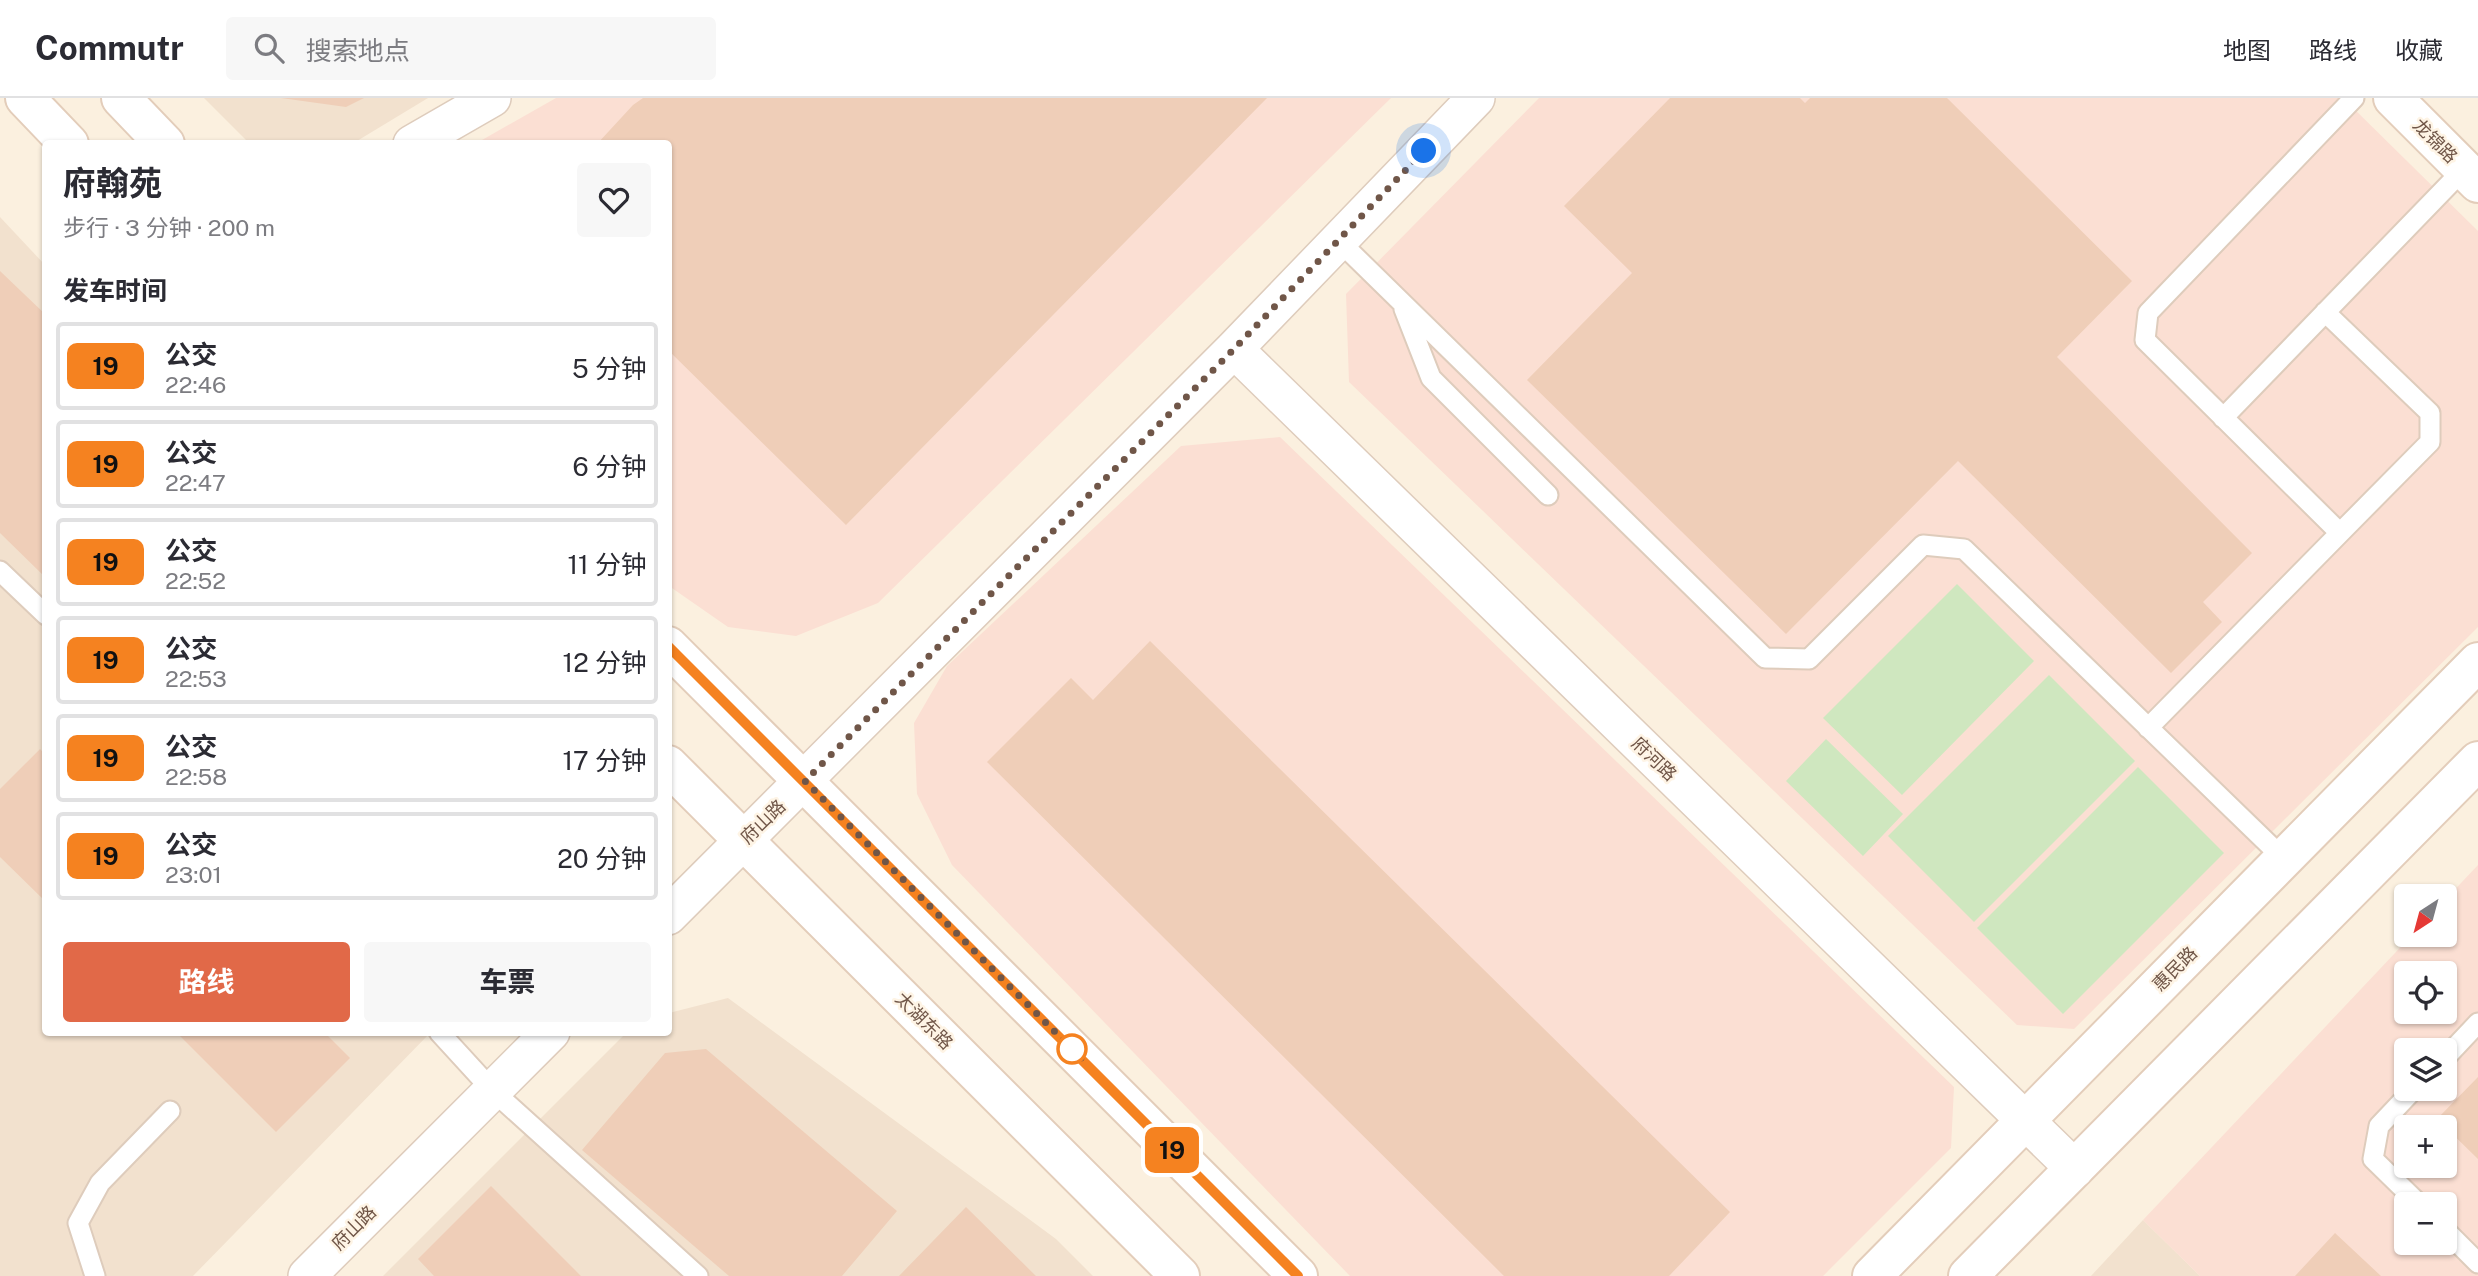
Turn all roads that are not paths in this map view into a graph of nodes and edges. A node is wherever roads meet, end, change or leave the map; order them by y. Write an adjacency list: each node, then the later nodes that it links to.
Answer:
1 (24, 98): 7 (main road)
2 (121, 98): 8 (main road)
3 (492, 98): 9 (street)
4 (1476, 98): 11 (street, 府山路)
5 (2354, 98): 15 (lane)
6 (2393, 98): 10 (main road, 龙锦路)
7 (64, 140)
8 (161, 140)
9 (419, 140)
10 (2471, 176): 13 (lane)
11 (1338, 240): 12 (lane); 14 (street, 府山路)
12 (1402, 303): 16 (lane); 22 (lane)
13 (2325, 312): 15 (lane); 17 (lane)
14 (1234, 349): 25 (street, 府山路); 36 (street, 府河路)
15 (2223, 418): 17 (lane)
16 (1548, 495)
17 (2340, 533): 22 (lane)
18 (0, 571): 19 (lane)
19 (42, 611)
20 (672, 650): 25 (main road)
21 (2478, 662): 27 (main road, 惠民路)
22 (2148, 728): 27 (lane)
23 (2478, 761): 37 (main road)
24 (672, 769): 26 (main road, 太湖东路)
25 (805, 781): 26 (street, 府山路); 45 (main road)
26 (743, 842): 28 (street, 府山路); 44 (main road, 太湖东路)
27 (2284, 859): 36 (main road, 惠民路)
28 (672, 912)
29 (2478, 1023): 32 (lane)
30 (443, 1036): 33 (lane)
31 (547, 1036): 33 (street, 府山路)
32 (2457, 1045)
33 (493, 1091): 42 (street, 府山路); 43 (lane)
34 (2403, 1101): 38 (lane)
35 (170, 1111): 41 (lane)
36 (2025, 1121): 37 (street, 府河路); 46 (main road, 惠民路)
37 (2075, 1169): 47 (main road)
38 (2406, 1192)
39 (2457, 1242): 40 (lane)
40 (2478, 1263)
41 (95, 1276)
42 (307, 1276)
43 (698, 1276)
44 (1180, 1276)
45 (1298, 1276)
46 (1872, 1276)
47 (1968, 1276)

